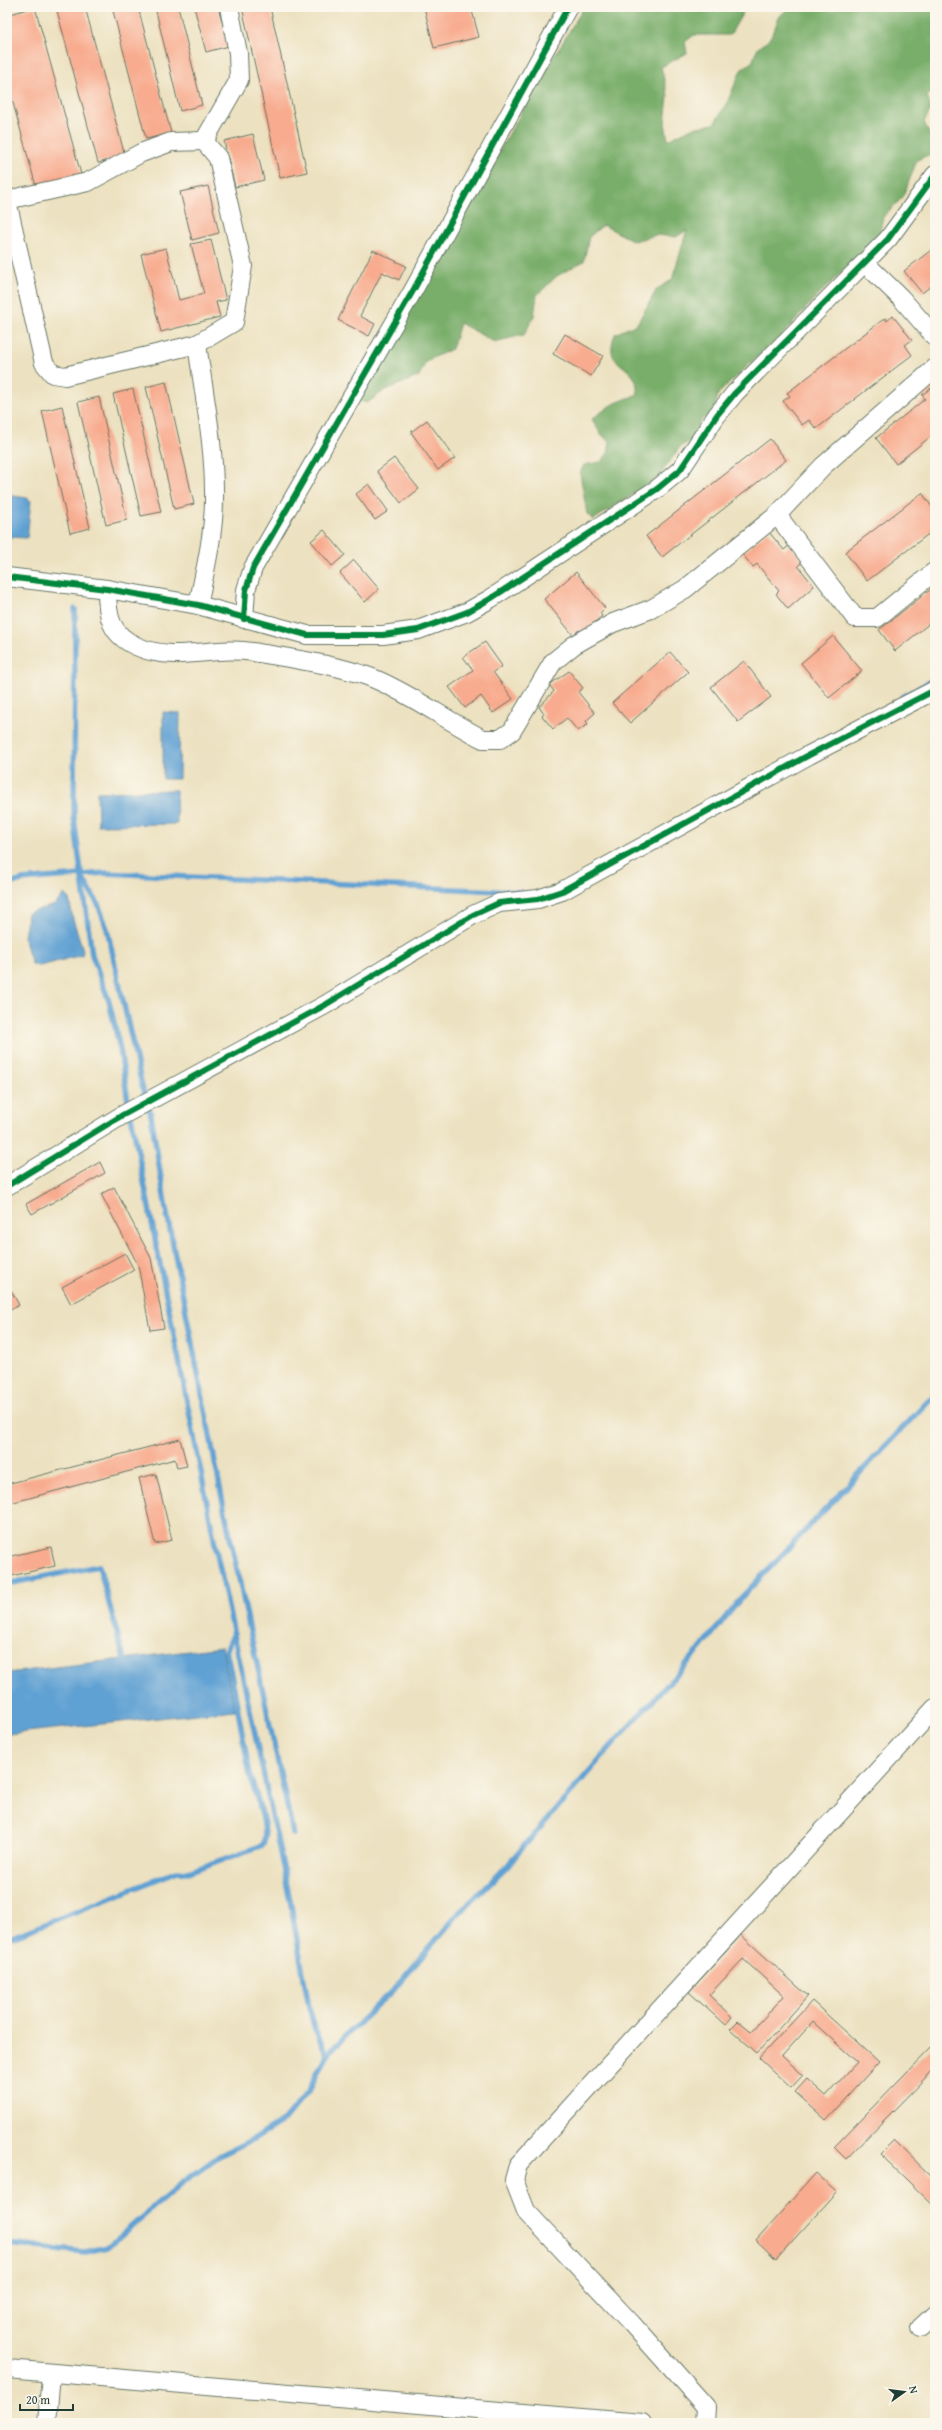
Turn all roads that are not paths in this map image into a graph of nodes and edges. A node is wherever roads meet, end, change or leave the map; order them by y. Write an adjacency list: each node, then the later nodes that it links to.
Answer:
1 (229, 7): 3 (street)
2 (568, 7): 15 (street)
3 (204, 141): 5 (street); 8 (street)
4 (935, 175): 6 (street)
5 (7, 200): 8 (street)
6 (866, 264): 7 (street); 15 (street)
7 (935, 337)
8 (197, 344): 14 (street)
9 (935, 368): 10 (street)
10 (777, 515): 11 (street); 13 (street)
11 (935, 571)
12 (7, 577): 13 (street)
13 (106, 589): 14 (street)
14 (198, 605): 15 (street)
15 (244, 619)
16 (935, 690): 17 (street)
17 (7, 1186)
18 (935, 1708): 25 (street)
19 (935, 2314): 20 (street)
20 (920, 2328)
21 (7, 2369): 22 (street)
22 (51, 2374): 23 (street); 24 (street)
23 (47, 2423)
24 (642, 2423)
25 (705, 2423)

